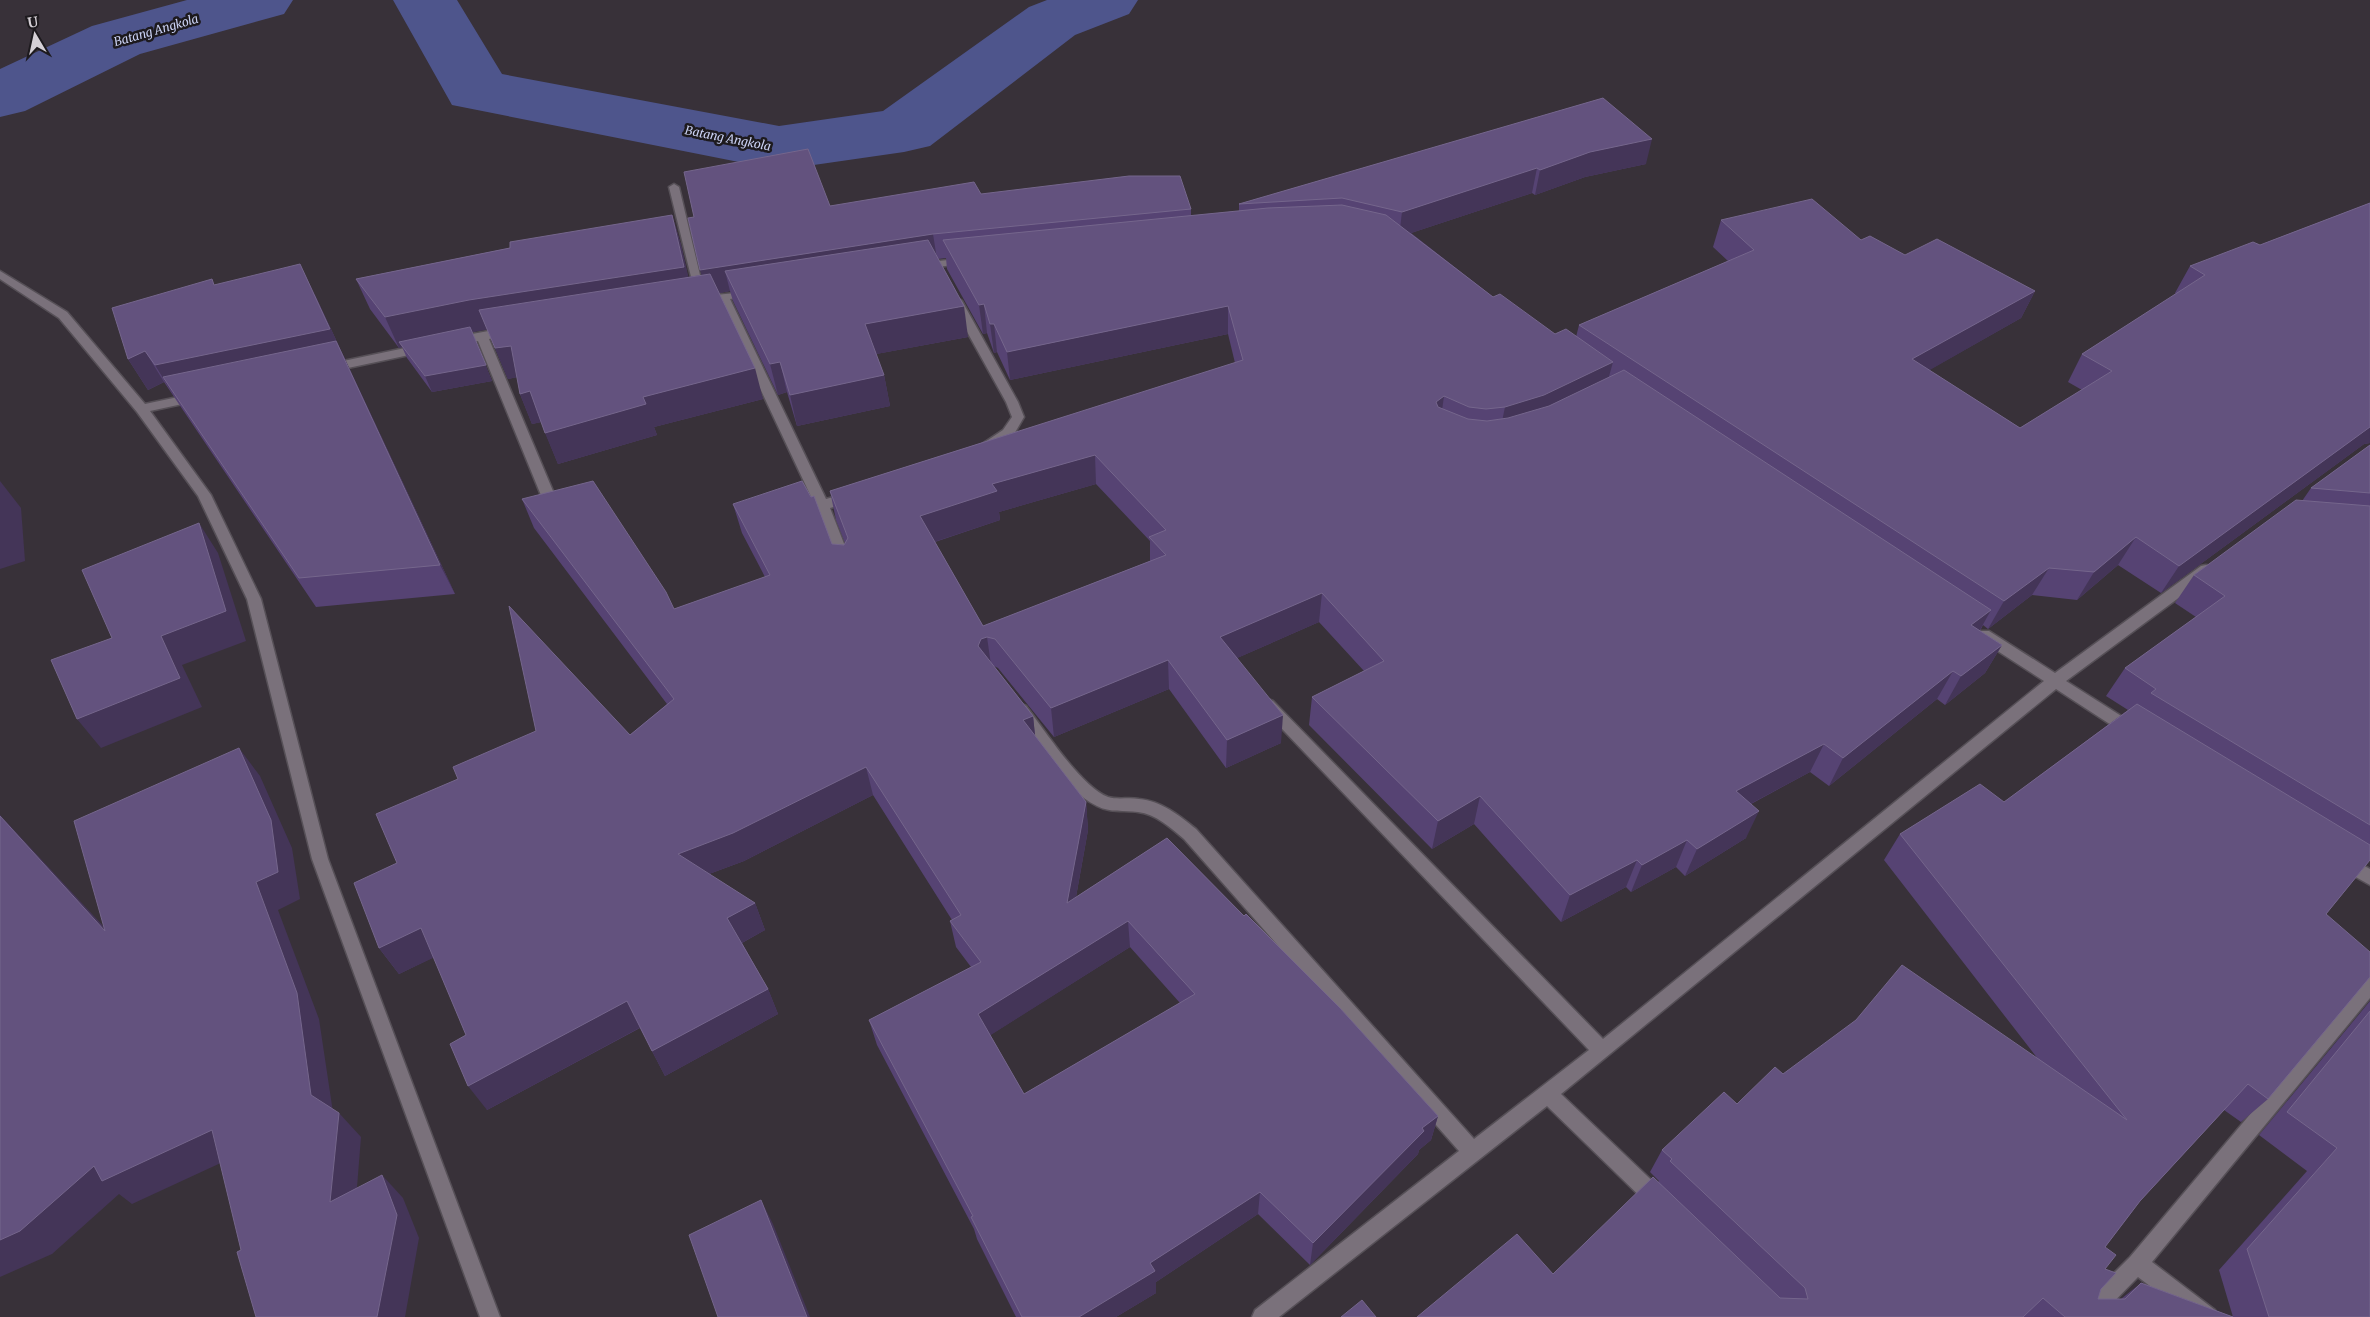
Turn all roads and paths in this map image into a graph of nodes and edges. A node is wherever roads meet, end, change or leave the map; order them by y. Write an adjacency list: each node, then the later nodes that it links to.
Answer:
1 (674, 187): 7 (street)
2 (977, 260): 3 (street)
3 (937, 264): 4 (street); 13 (street)
4 (909, 268)
5 (0, 274): 12 (street)
6 (760, 291): 7 (street)
7 (723, 296): 15 (street)
8 (520, 330): 9 (street)
9 (482, 336): 10 (street); 16 (street)
10 (317, 371)
11 (210, 394): 12 (street)
12 (142, 409): 32 (street)
13 (976, 454)
14 (869, 493): 15 (street)
15 (822, 506): 18 (street)
16 (557, 516)
17 (2218, 561): 20 (street)
18 (846, 568)
19 (1972, 627): 20 (street)
20 (2054, 682): 23 (street); 27 (street)
21 (1257, 694): 27 (street)
22 (1009, 695): 29 (street)
23 (2146, 739)
24 (2337, 858): 25 (street)
25 (2370, 878)
26 (2370, 985): 31 (street)
27 (1602, 1051): 28 (street)
28 (1548, 1094): 29 (street); 30 (street)
29 (1474, 1153): 33 (street)
30 (1675, 1216)
31 (2137, 1264): 34 (street); 35 (street)
32 (490, 1317)
33 (1262, 1317)
34 (2084, 1317)
35 (2208, 1317)

